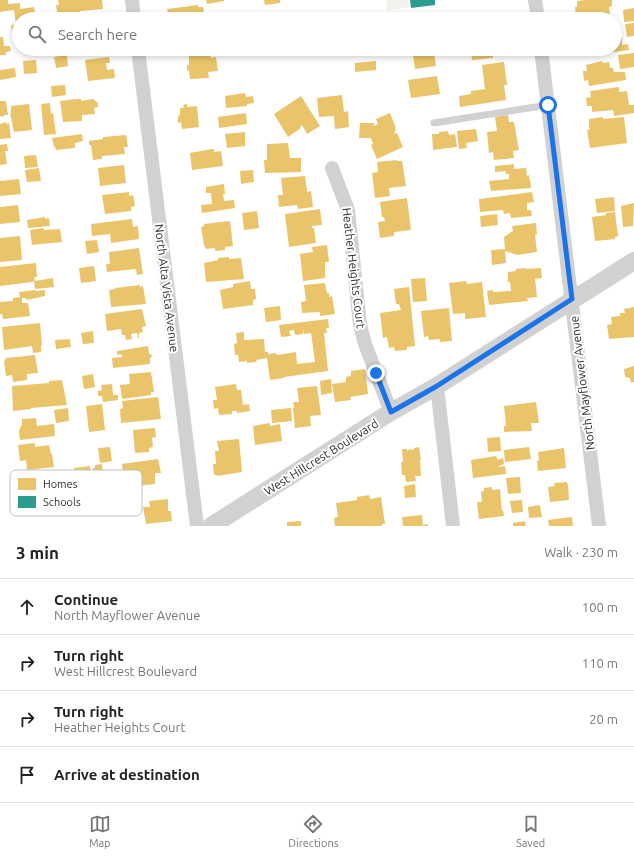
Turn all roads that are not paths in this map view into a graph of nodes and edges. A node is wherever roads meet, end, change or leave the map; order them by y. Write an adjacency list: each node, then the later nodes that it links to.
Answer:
1 (132, 0): 3 (street)
2 (535, 0): 4 (street)
3 (133, 12)
4 (537, 12)
5 (139, 56): 14 (street, North Alta Vista Avenue)
6 (542, 56): 7 (street, North Mayflower Avenue)
7 (548, 105): 8 (lane); 11 (street, North Mayflower Avenue)
8 (434, 123)
9 (332, 168): 13 (street, Heather Heights Court)
10 (634, 261): 11 (street, West Hillcrest Boulevard)
11 (572, 299): 12 (street, West Hillcrest Boulevard); 17 (street, North Mayflower Avenue)
12 (437, 386): 13 (street, West Hillcrest Boulevard); 16 (street)
13 (391, 412): 15 (street, West Hillcrest Boulevard)
14 (197, 526)
15 (211, 526)
16 (453, 526)
17 (599, 526)

